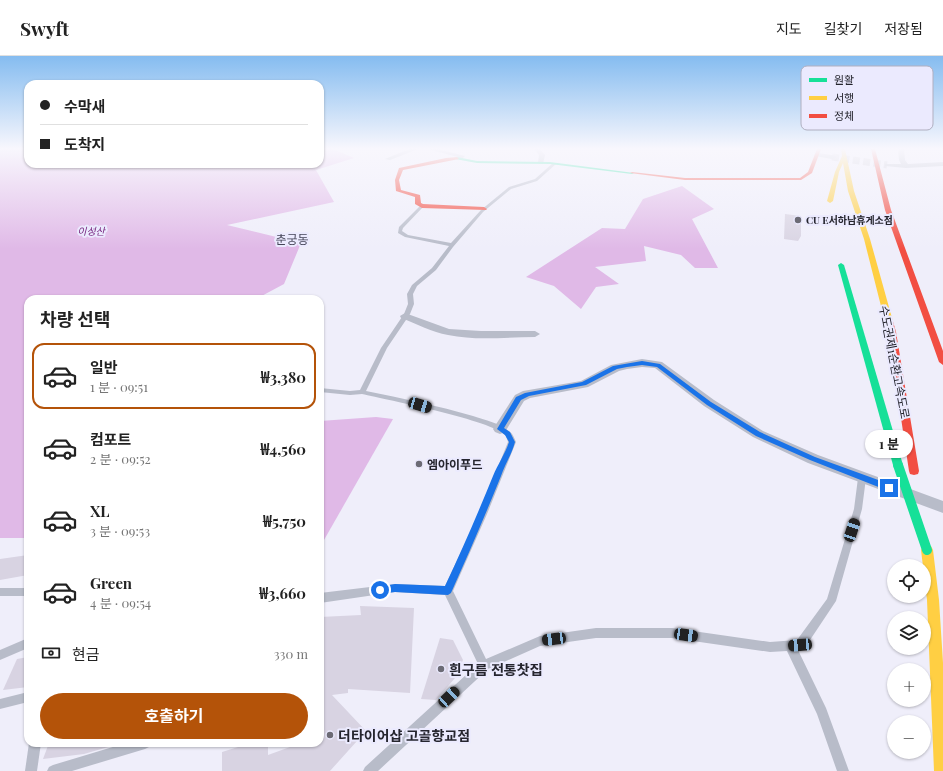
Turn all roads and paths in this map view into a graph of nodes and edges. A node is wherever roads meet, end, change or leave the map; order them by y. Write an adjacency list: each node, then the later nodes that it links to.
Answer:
1 (397, 182): 8 (main road)
2 (528, 182): 9 (lane)
3 (834, 182): 7 (main road)
4 (849, 182): 10 (main road, 수도권제1순환고속도로)
5 (881, 182): 15 (main road)
6 (865, 200): 10 (main road)
7 (830, 201)
8 (422, 206): 9 (main road); 11 (lane)
9 (484, 209): 11 (lane)
10 (867, 239): 21 (main road, 수도권제1순환고속도로, bridge)
11 (452, 245): 13 (lane)
12 (841, 266): 21 (main road, bridge)
13 (405, 316): 14 (street); 17 (lane)
14 (535, 334)
15 (943, 362)
16 (324, 390): 17 (lane)
17 (362, 392): 18 (lane)
18 (500, 429): 19 (street); 22 (lane)
19 (862, 478): 20 (street); 27 (lane)
20 (943, 507)
21 (927, 550): 38 (main road, 수도권제1순환고속도로)
22 (448, 591): 25 (lane); 29 (lane)
23 (0, 592): 24 (lane)
24 (24, 592)
25 (324, 597)
26 (24, 645): 28 (lane)
27 (790, 645): 29 (lane); 37 (lane)
28 (0, 655)
29 (484, 665): 36 (lane)
30 (24, 698): 31 (lane)
31 (0, 704)
32 (34, 747): 34 (lane)
33 (132, 747): 35 (lane)
34 (31, 771)
35 (54, 771)
36 (369, 771)
37 (843, 771)
38 (942, 771)

